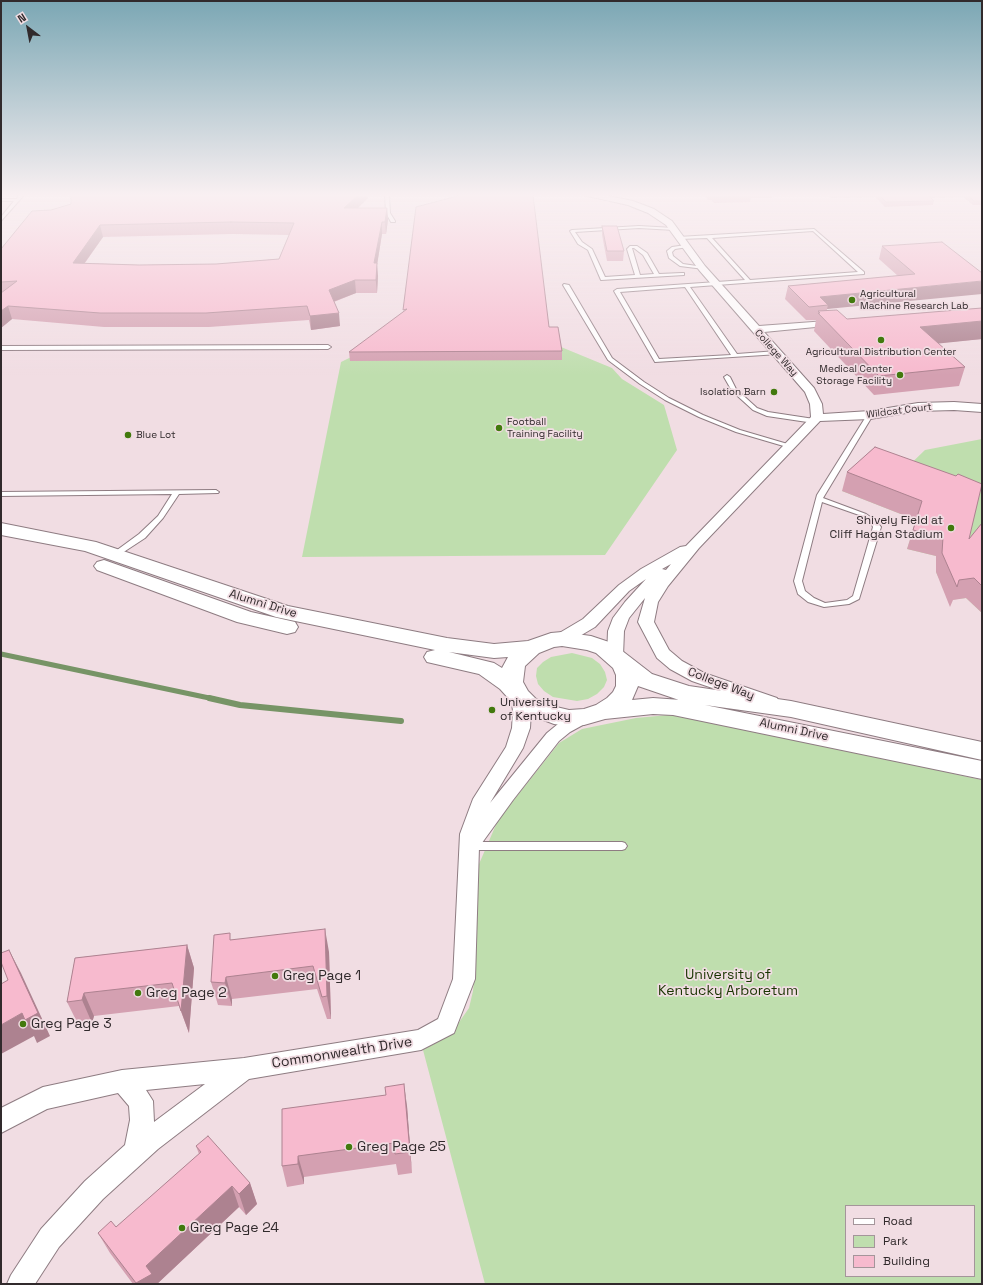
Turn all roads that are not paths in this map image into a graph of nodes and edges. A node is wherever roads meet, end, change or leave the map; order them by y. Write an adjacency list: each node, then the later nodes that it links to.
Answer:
1 (593, 255): 11 (lane)
2 (631, 255): 11 (lane)
3 (645, 255): 10 (lane)
4 (670, 255): 8 (lane)
5 (692, 255): 8 (street, College Way)
6 (724, 255): 12 (lane)
7 (842, 255): 12 (lane)
8 (702, 268): 14 (street, College Way)
9 (682, 274): 10 (lane)
10 (658, 276): 11 (lane)
11 (638, 277)
12 (749, 282): 14 (lane)
13 (566, 285): 26 (lane)
14 (717, 285): 15 (lane); 17 (street, College Way)
15 (687, 286): 21 (lane); 21 (lane)
16 (844, 322): 17 (street)
17 (756, 330): 20 (street, College Way)
18 (328, 347): 19 (lane)
19 (1, 348)
20 (777, 353): 21 (lane); 25 (street, College Way)
21 (735, 356)
22 (727, 377): 25 (lane)
23 (982, 408): 24 (street, Wildcat Court)
24 (870, 415): 25 (street, Wildcat Court); 30 (lane)
25 (815, 420): 26 (street, College Way)
26 (790, 446): 33 (street, College Way)
27 (216, 492): 28 (lane)
28 (176, 493): 29 (lane); 35 (lane)
29 (1, 494)
30 (819, 499): 30 (lane)
31 (1, 529): 35 (main road, Alumni Drive)
32 (1, 543): 35 (main road, Alumni Drive)
33 (694, 545): 34 (street, College Way); 40 (street, College Way)
34 (679, 553): 36 (street, College Way); 38 (street, College Way)
35 (109, 560): 37 (main road, Alumni Drive); 39 (main road, Alumni Drive)
36 (562, 639): 37 (main road); 38 (main road)
37 (531, 648): 39 (main road)
38 (619, 660): 40 (main road, Alumni Drive); 41 (main road)
39 (517, 694): 41 (main road); 44 (street, Commonwealth Drive)
40 (791, 709): 42 (main road, Alumni Drive)
41 (594, 714): 43 (main road, Alumni Drive); 44 (street)
42 (982, 751)
43 (982, 770)
44 (469, 846): 45 (lane); 46 (street, Commonwealth Drive)
45 (622, 846)
46 (244, 1069): 47 (street, Commonwealth Drive); 49 (street, Commonwealth Drive)
47 (122, 1081): 48 (street, Commonwealth Drive); 49 (street)
48 (1, 1121)
49 (136, 1152): 50 (street, Commonwealth Drive)
50 (20, 1284)

